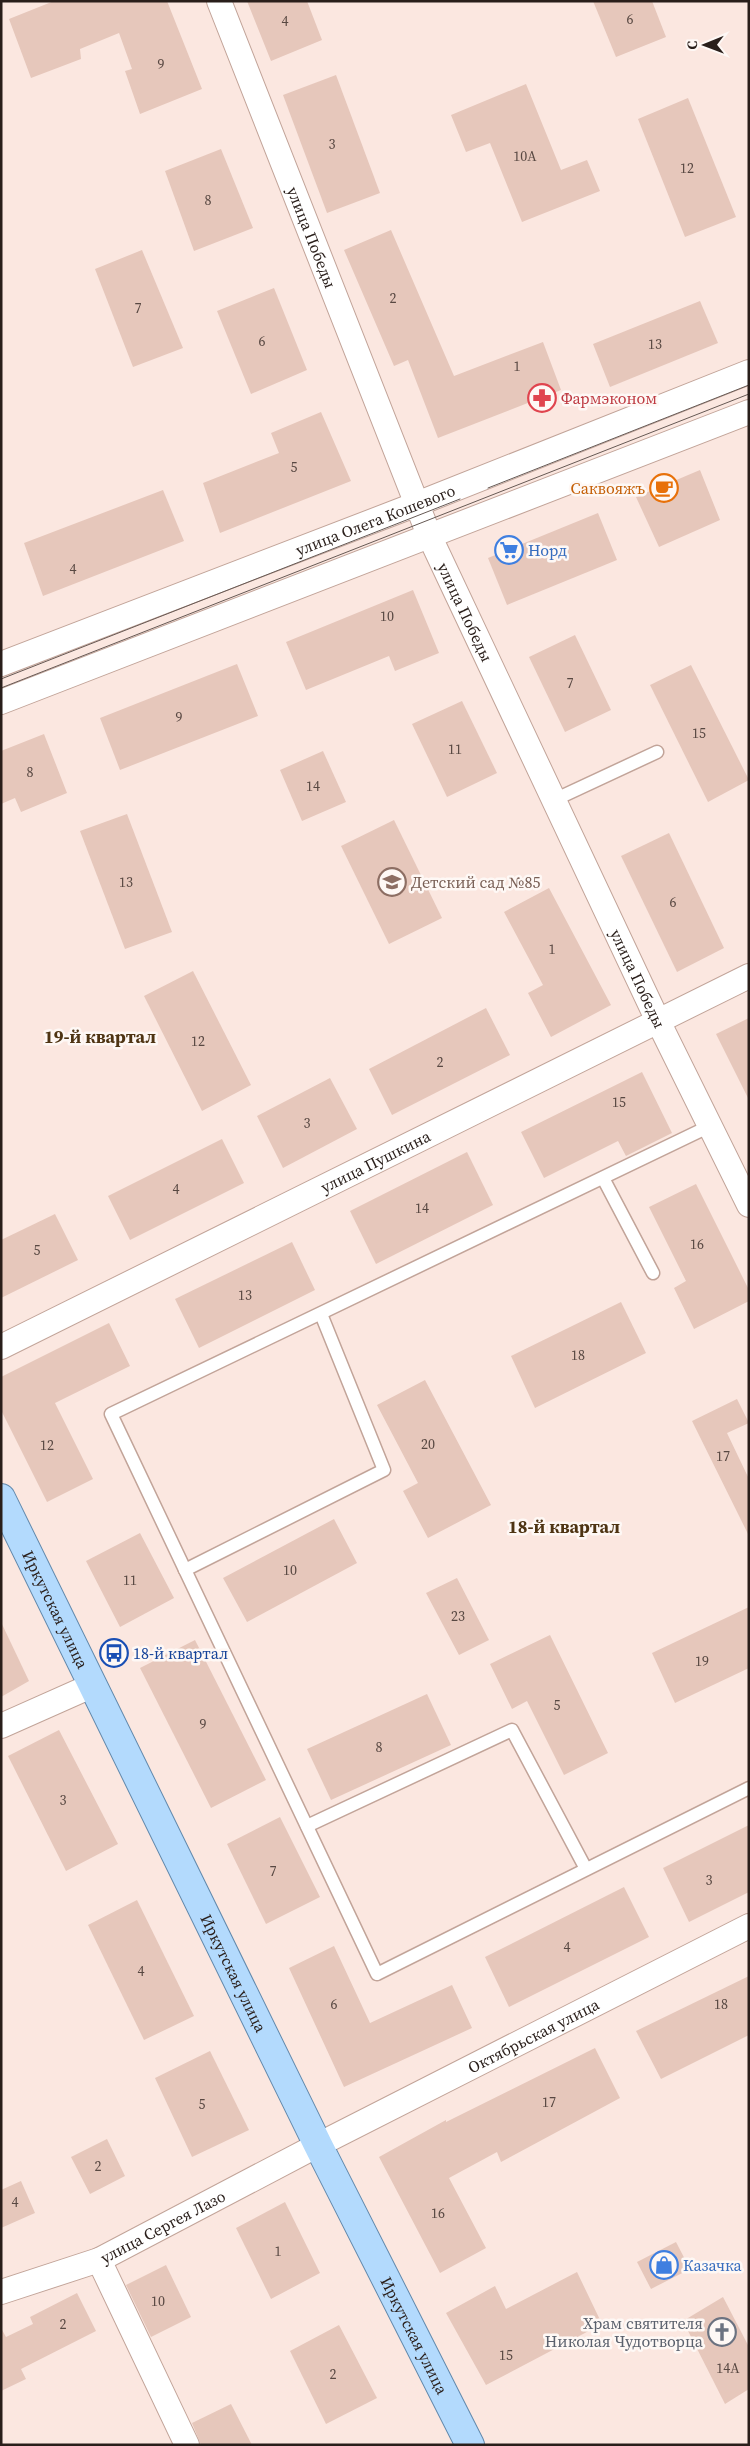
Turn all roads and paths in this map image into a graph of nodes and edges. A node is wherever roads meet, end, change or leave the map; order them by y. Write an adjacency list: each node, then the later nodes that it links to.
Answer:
1 (219, 1): 4 (street, улица Победы)
2 (749, 372): 4 (street, улица Олега Кошевого)
3 (749, 412): 5 (street, улица Олега Кошевого)
4 (417, 504): 5 (street, улица Победы); 6 (street, улица Олега Кошевого)
5 (429, 535): 7 (street, улица Олега Кошевого); 9 (street, улица Победы)
6 (1, 664)
7 (1, 702)
8 (657, 752): 9 (lane)
9 (554, 800): 11 (street, улица Победы)
10 (749, 976): 11 (street, улица Пушкина)
11 (658, 1021): 12 (street, улица Победы); 17 (street, улица Пушкина)
12 (710, 1126): 13 (lane); 14 (street, улица Победы)
13 (603, 1178): 15 (lane); 16 (lane)
14 (749, 1205)
15 (653, 1272)
16 (320, 1314): 19 (lane); 19 (lane)
17 (1, 1347)
18 (1, 1498): 20 (main road, Иркутская улица)
19 (186, 1570): 23 (lane)
20 (91, 1686): 21 (street); 26 (main road, Иркутская улица)
21 (1, 1726)
22 (749, 1788): 24 (lane)
23 (307, 1826): 24 (lane); 24 (lane)
24 (586, 1870)
25 (749, 1926): 26 (street, Октябрьская улица)
26 (318, 2145): 27 (street, улица Сергея Лазо); 30 (main road, Иркутская улица)
27 (99, 2260): 28 (street, улица Сергея Лазо); 29 (street)
28 (1, 2292)
29 (188, 2445)
30 (470, 2445)

